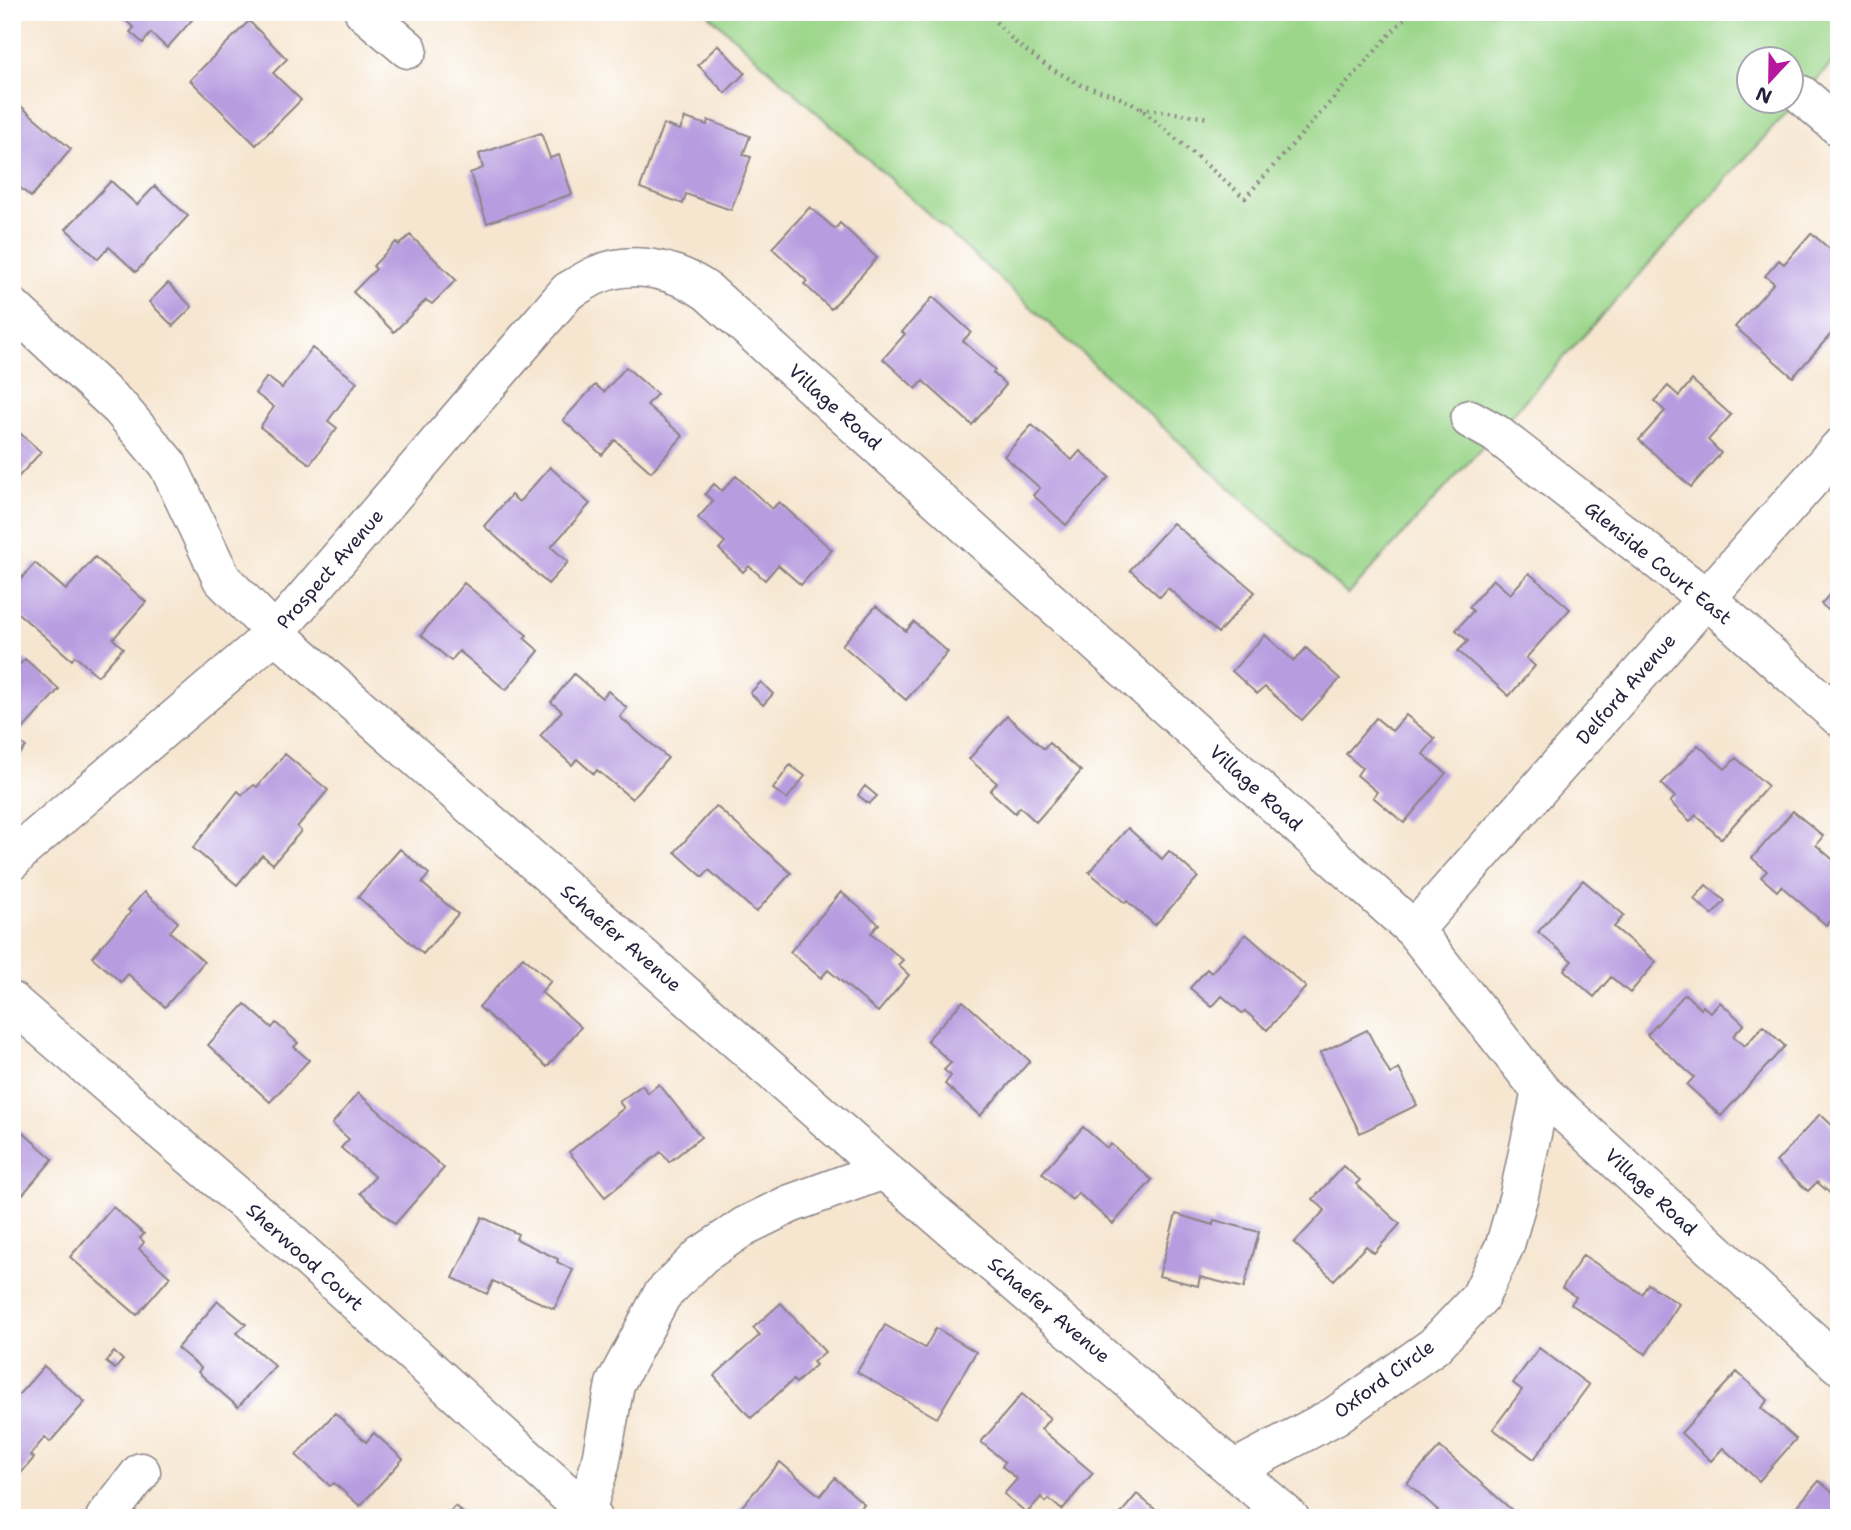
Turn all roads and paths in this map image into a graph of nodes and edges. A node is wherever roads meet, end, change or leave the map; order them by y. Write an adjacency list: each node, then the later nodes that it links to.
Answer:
1 (364, 12): 4 (street)
2 (986, 12): 6 (path)
3 (1410, 12): 6 (path)
4 (408, 49)
5 (1806, 98): 8 (street)
6 (1140, 108): 7 (path)
7 (1209, 118)
8 (1839, 127)
9 (630, 268): 14 (street, Prospect Avenue); 17 (street, Village Road)
10 (12, 307): 14 (street, Schaefer Avenue)
11 (1470, 419): 13 (street, Glenside Court East)
12 (1839, 448): 13 (street, Delford Avenue)
13 (1706, 598): 15 (street, Glenside Court East); 17 (street, Delford Avenue)
14 (275, 634): 16 (street, Prospect Avenue); 20 (street, Schaefer Avenue)
15 (1839, 717)
16 (12, 861)
17 (1414, 930): 19 (street, Village Road)
18 (12, 1002): 24 (street, Sherwood Court)
19 (1541, 1091): 21 (street, Village Road); 22 (street, Oxford Circle)
20 (884, 1170): 22 (street, Schaefer Avenue); 24 (street)
21 (1839, 1365)
22 (1235, 1469): 26 (street, Schaefer Avenue)
23 (141, 1472): 25 (street)
24 (590, 1515)
25 (104, 1518)
26 (1290, 1518)

